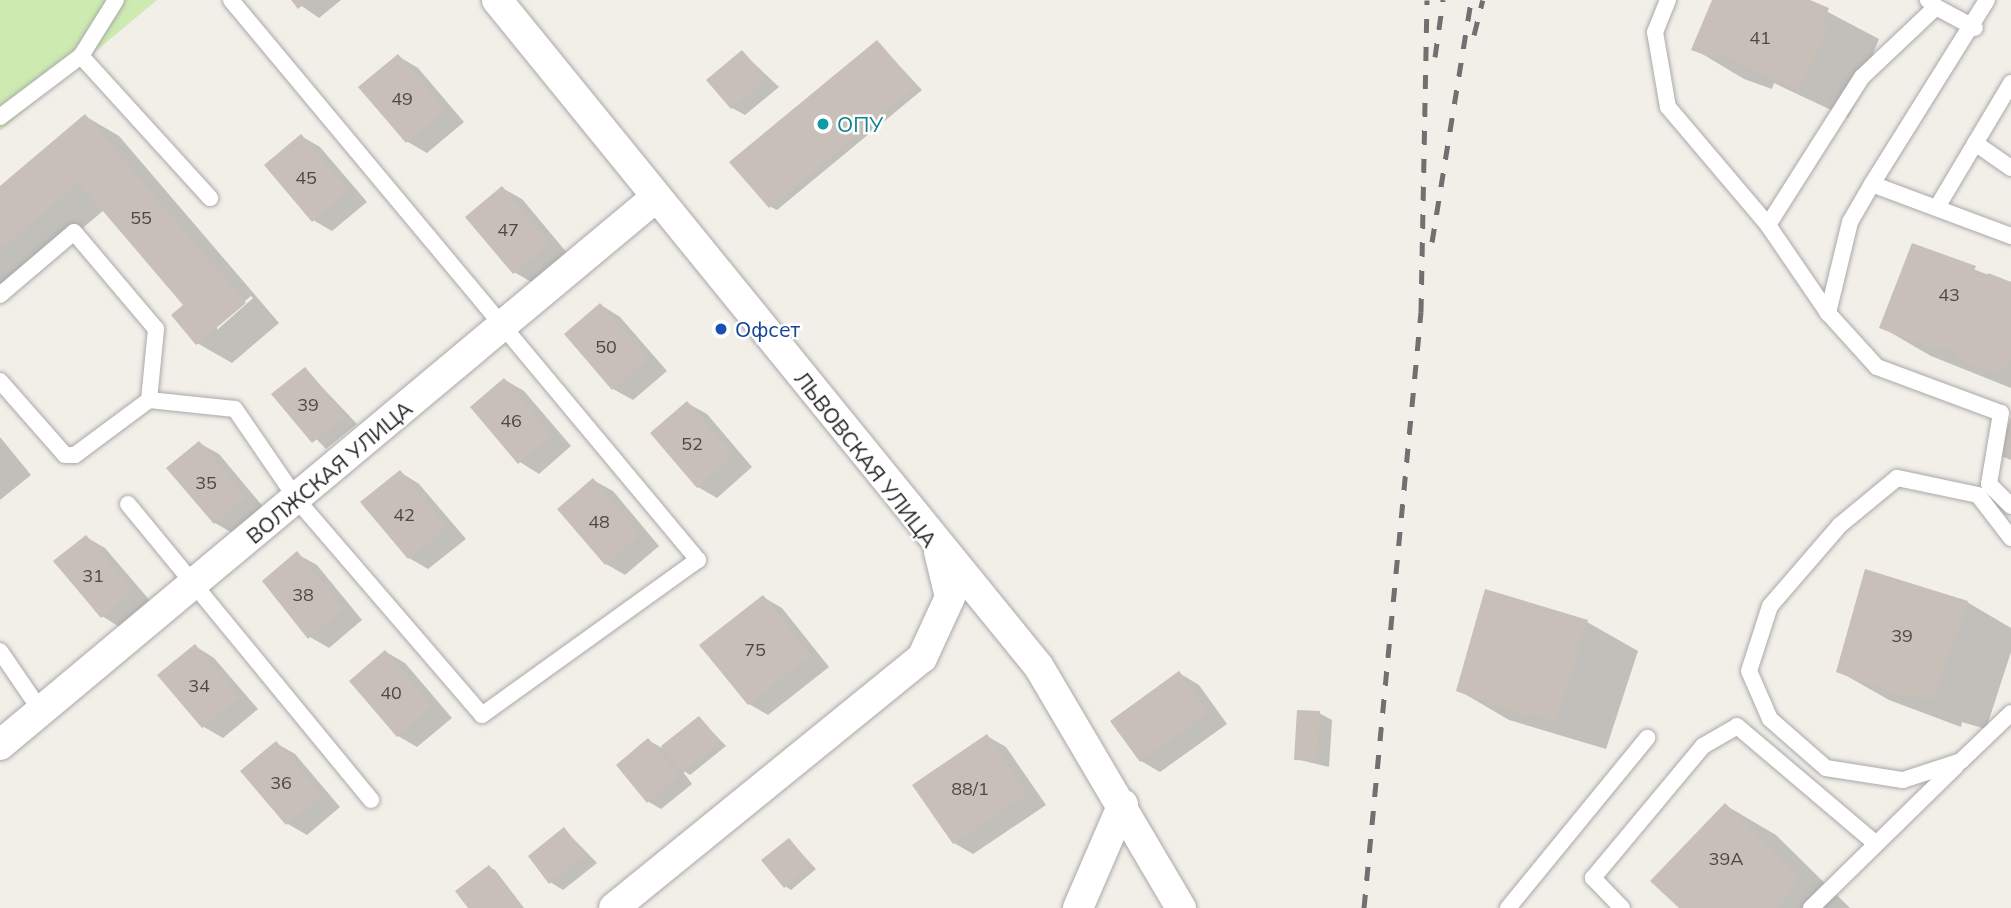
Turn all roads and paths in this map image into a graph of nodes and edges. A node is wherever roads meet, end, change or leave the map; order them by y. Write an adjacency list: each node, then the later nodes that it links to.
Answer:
1 (116, 0): 8 (lane)
2 (231, 0): 21 (lane)
3 (496, 0): 14 (street, ЛЬВОВСКАЯ УЛИЦА)
4 (1668, 0): 17 (lane)
5 (1987, 0): 7 (lane)
6 (1932, 3): 7 (lane); 17 (lane)
7 (1975, 27): 13 (lane)
8 (81, 56): 10 (lane); 15 (lane)
9 (2009, 92): 11 (lane)
10 (0, 117)
11 (1975, 143): 12 (lane); 16 (lane)
12 (2011, 168)
13 (1872, 184): 16 (lane); 20 (lane)
14 (656, 197): 21 (street, ВОЛЖСКАЯ УЛИЦА); 28 (street, ЛЬВОВСКАЯ УЛИЦА)
15 (210, 198)
16 (1938, 204): 18 (lane)
17 (1769, 225): 20 (lane)
18 (2011, 236)
19 (0, 295): 23 (lane)
20 (1828, 313): 26 (lane)
21 (500, 325): 24 (street, ВОЛЖСКАЯ УЛИЦА); 24 (lane)
22 (0, 381): 23 (lane)
23 (149, 400): 24 (lane)
24 (298, 500): 29 (street, ВОЛЖСКАЯ УЛИЦА)
25 (128, 504): 29 (lane)
26 (2011, 506)
27 (2011, 538): 35 (lane)
28 (937, 544): 37 (street); 39 (street, ЛЬВОВСКАЯ УЛИЦА)
29 (194, 586): 31 (street, ВОЛЖСКАЯ УЛИЦА); 36 (lane)
30 (0, 651): 31 (lane)
31 (41, 711): 34 (street, ВОЛЖСКАЯ УЛИЦА)
32 (2011, 713): 35 (lane)
33 (1647, 738): 42 (lane)
34 (0, 745)
35 (1961, 761): 38 (lane)
36 (371, 800)
37 (1123, 804): 40 (street); 41 (street)
38 (1876, 844): 43 (lane); 44 (lane)
39 (614, 908)
40 (1078, 908)
41 (1181, 908)
42 (1507, 908)
43 (1622, 908)
44 (1811, 908)

